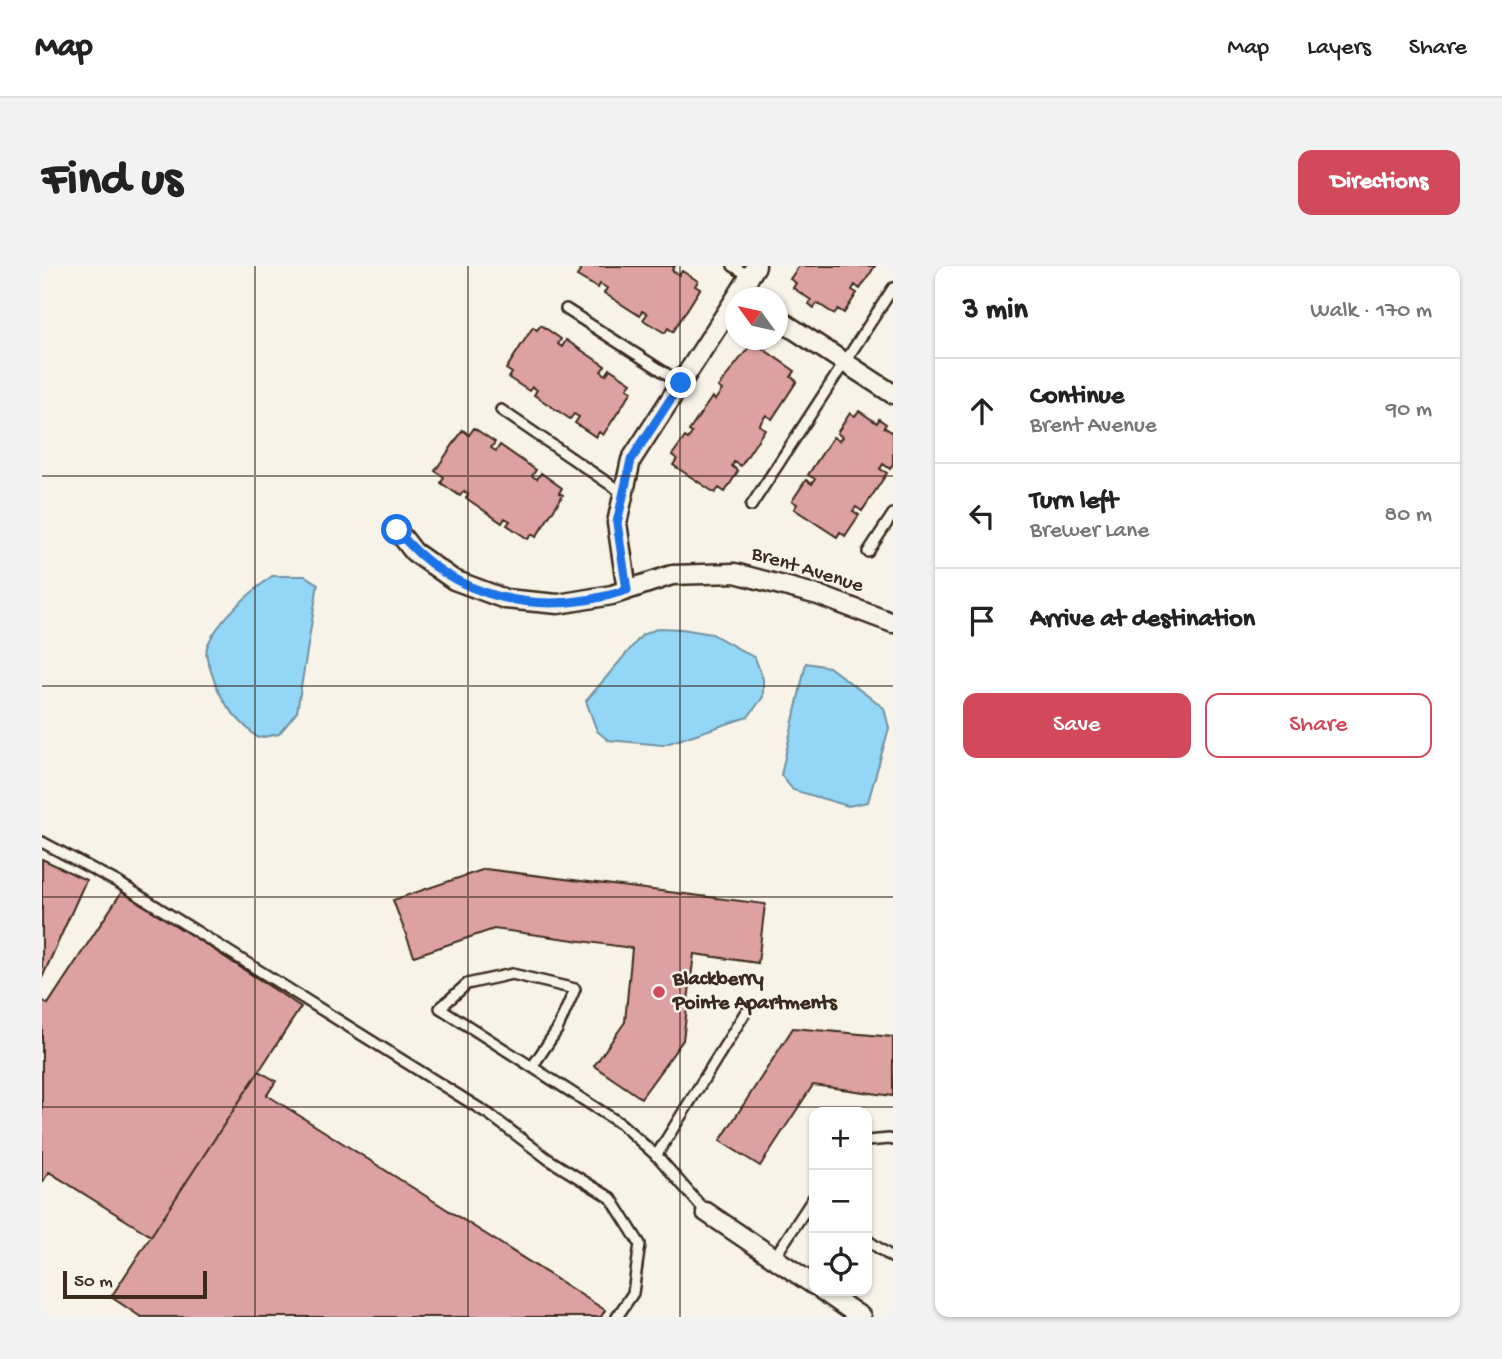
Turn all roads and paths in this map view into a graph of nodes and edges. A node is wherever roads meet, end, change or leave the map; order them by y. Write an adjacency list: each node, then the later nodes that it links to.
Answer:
1 (733, 266): 2 (lane)
2 (752, 271): 3 (street)
3 (744, 287)
4 (893, 288): 8 (lane)
5 (566, 309): 9 (lane)
6 (725, 318): 9 (street)
7 (788, 325): 8 (street)
8 (844, 362): 10 (street); 13 (lane)
9 (681, 383): 12 (street)
10 (893, 394)
11 (501, 411): 12 (lane)
12 (624, 494): 17 (street)
13 (751, 506)
14 (893, 514): 16 (lane)
15 (397, 530): 17 (street, Brent Avenue)
16 (868, 552)
17 (627, 590): 18 (street, Brent Avenue)
18 (893, 622)
19 (42, 842): 32 (lane)
20 (745, 1013): 24 (lane)
21 (533, 1067): 21 (lane); 24 (lane)
22 (893, 1140): 23 (lane)
23 (872, 1141)
24 (656, 1156): 26 (lane)
25 (809, 1208): 28 (lane)
26 (706, 1212): 28 (street)
27 (872, 1243): 29 (lane)
28 (774, 1258): 30 (street)
29 (893, 1258)
30 (809, 1282)
31 (830, 1296): 33 (street)
32 (617, 1317)
33 (861, 1317)

